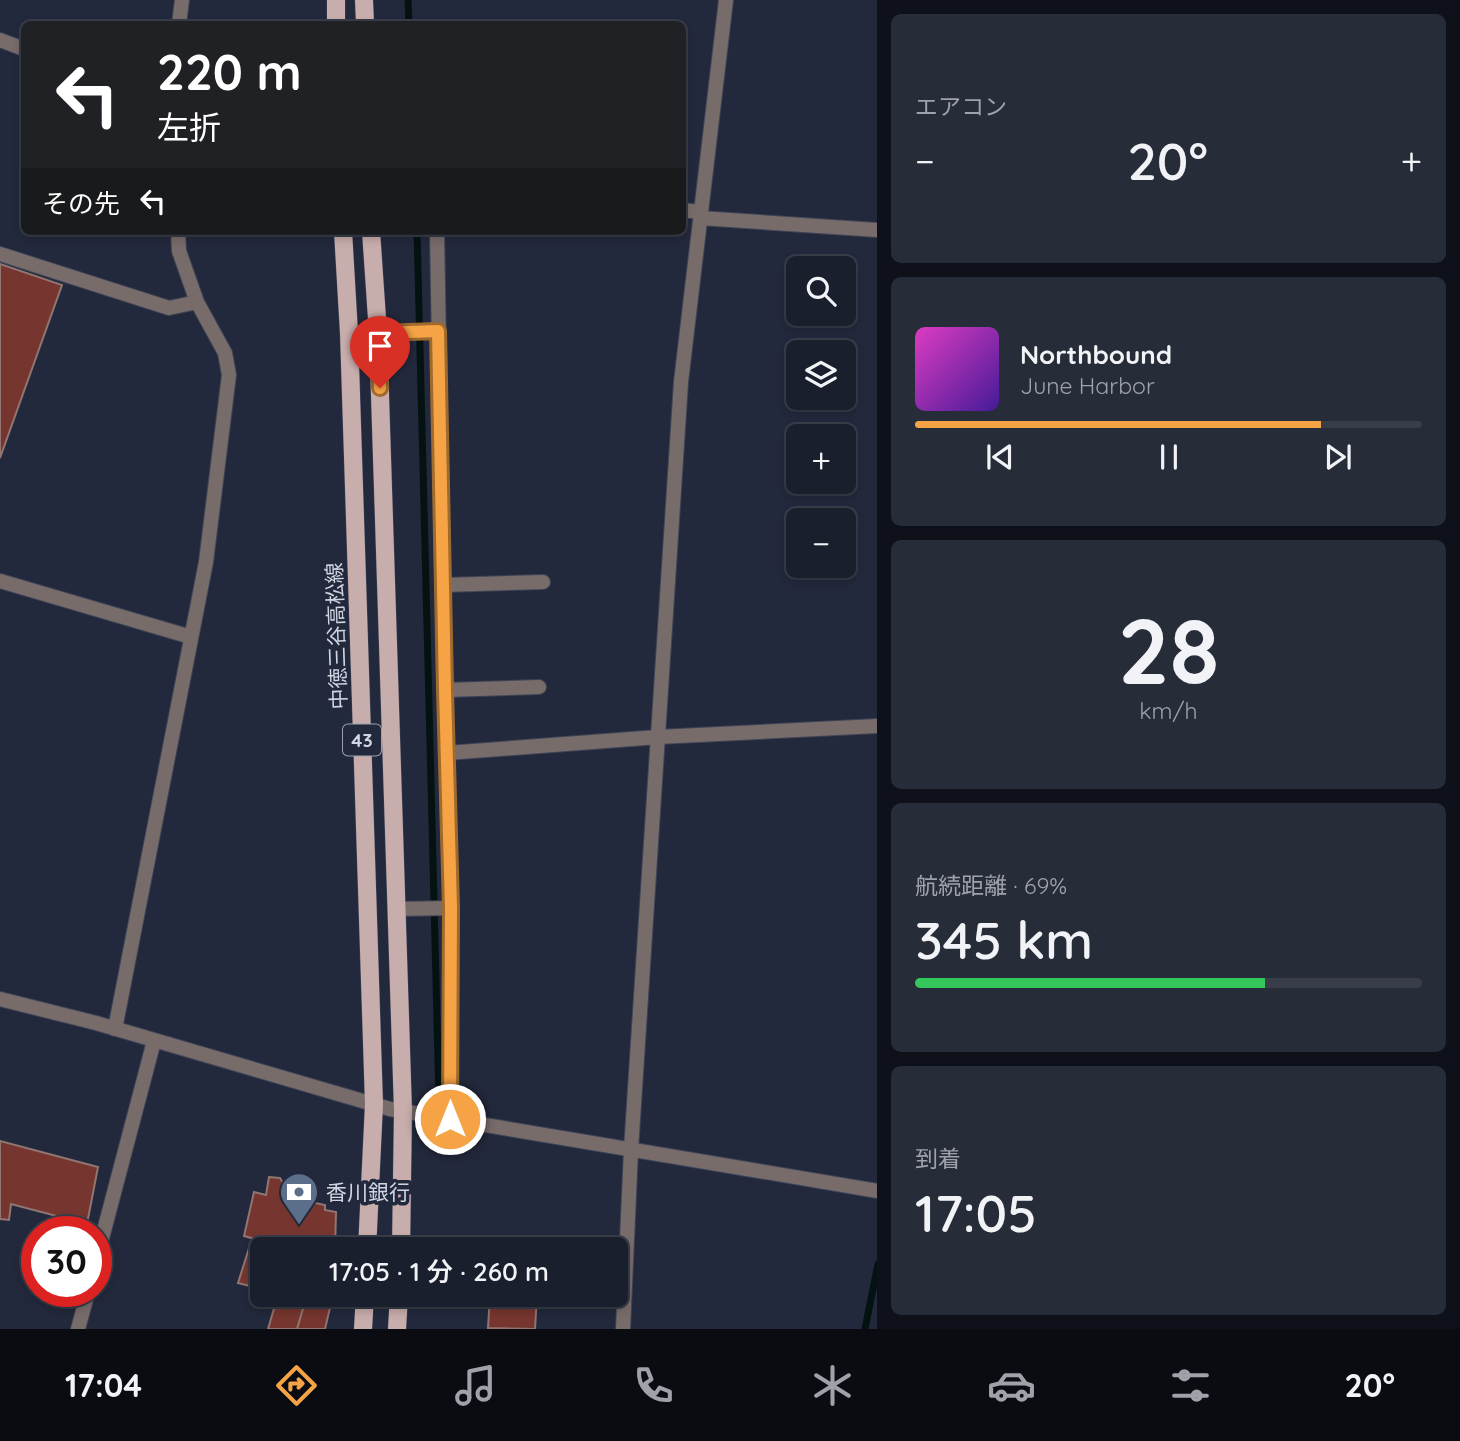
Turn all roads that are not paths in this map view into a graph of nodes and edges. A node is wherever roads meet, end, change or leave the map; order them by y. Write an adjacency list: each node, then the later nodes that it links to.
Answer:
1 (182, 0): 5 (street)
2 (336, 0): 6 (main road)
3 (364, 0): 7 (main road)
4 (726, 0): 11 (street)
5 (179, 21)
6 (336, 21)
7 (365, 21)
8 (0, 40): 9 (street)
9 (21, 48)
10 (686, 211): 11 (street)
11 (700, 215): 12 (street); 28 (street)
12 (877, 230)
13 (178, 235): 18 (street)
14 (343, 235): 35 (main road, 中徳三谷高松線 / 43)
15 (371, 235): 20 (main road, 43)
16 (436, 235): 19 (street)
17 (0, 254): 18 (street)
18 (197, 302): 24 (street)
19 (438, 331): 20 (street); 23 (street)
20 (378, 333): 31 (main road, 43)
21 (0, 581): 24 (street)
22 (543, 582): 23 (street)
23 (443, 584): 26 (street)
24 (191, 637): 33 (street)
25 (539, 687): 26 (street)
26 (445, 690): 29 (street)
27 (877, 726): 28 (street)
28 (658, 737): 29 (street); 38 (street)
29 (447, 753): 30 (street)
30 (451, 908): 31 (street); 37 (street)
31 (396, 909): 36 (main road, 43)
32 (0, 999): 33 (street)
33 (115, 1029): 34 (street)
34 (154, 1041): 35 (street); 40 (street)
35 (374, 1104): 36 (street); 41 (main road, 中徳三谷高松線 / 43)
36 (403, 1111): 37 (street); 42 (main road, 43)
37 (450, 1119): 38 (street)
38 (631, 1150): 39 (street); 49 (street)
39 (877, 1191)
40 (108, 1216)
41 (368, 1237)
42 (401, 1237)
43 (84, 1307): 46 (street)
44 (364, 1307): 47 (main road)
45 (398, 1307): 48 (main road)
46 (78, 1329)
47 (363, 1329)
48 (397, 1329)
49 (623, 1329)

